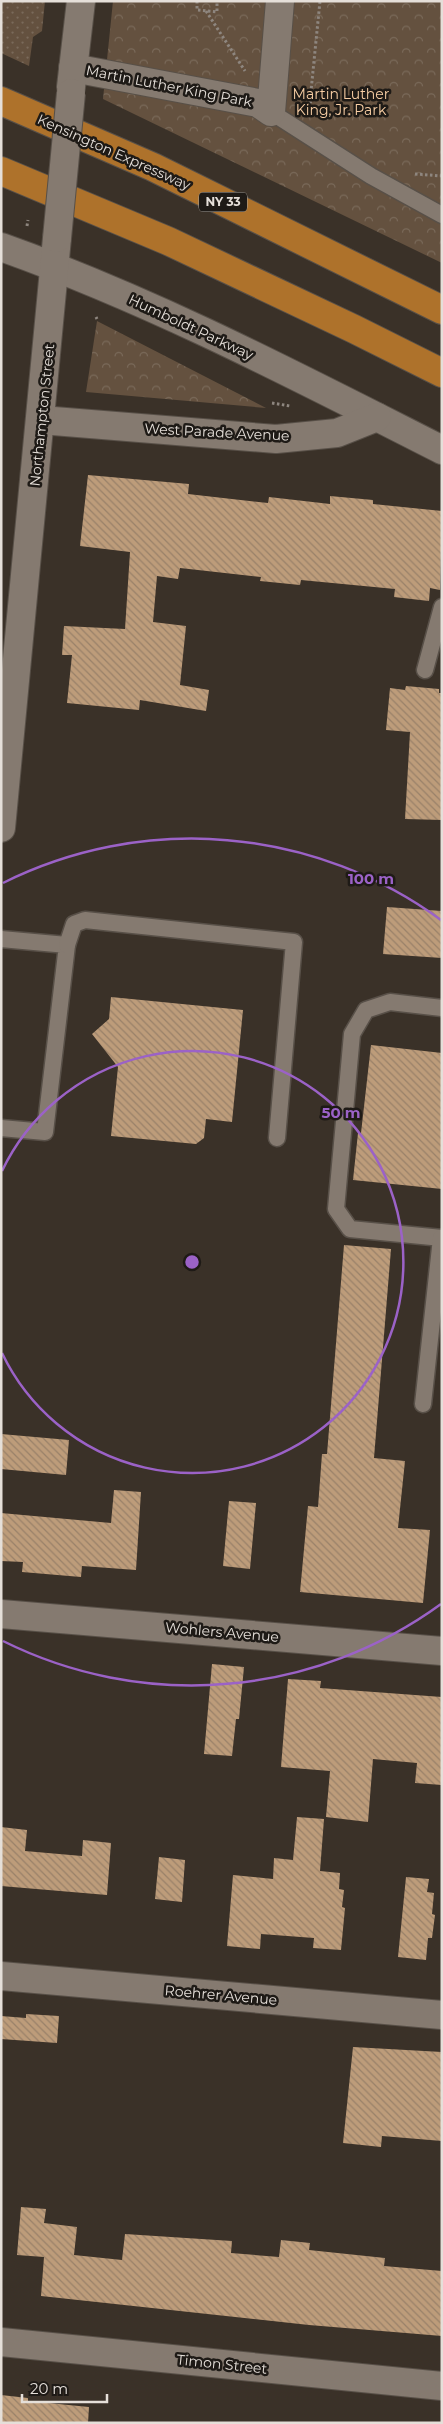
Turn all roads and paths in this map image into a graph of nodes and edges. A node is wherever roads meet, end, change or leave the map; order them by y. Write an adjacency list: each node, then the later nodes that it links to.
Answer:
1 (81, 1): 8 (street, Northampton Street)
2 (197, 1): 6 (path)
3 (217, 1): 6 (path)
4 (280, 1): 10 (street, Martin Luther King Park)
5 (320, 1): 11 (path)
6 (206, 11): 7 (path)
7 (226, 42)
8 (72, 81): 10 (street, Martin Luther King Park); 19 (street, Northampton Street, bridge)
9 (1, 101): 20 (highway, Kensington Expressway / NY 33)
10 (271, 112): 15 (lane)
11 (319, 120)
12 (1, 171): 21 (highway)
13 (427, 174): 14 (path)
14 (442, 176)
15 (442, 215)
16 (28, 220): 17 (path)
17 (27, 226)
18 (1, 246): 19 (street, Humboldt Parkway)
19 (55, 266): 24 (street, Humboldt Parkway); 25 (street, Northampton Street)
20 (442, 310)
21 (442, 373)
22 (272, 404): 23 (path)
23 (280, 405)
24 (377, 417): 25 (street, West Parade Avenue); 26 (street)
25 (41, 420): 29 (street, Northampton Street)
26 (442, 450)
27 (442, 607): 28 (lane)
28 (425, 670)
29 (1, 828)
30 (1, 939): 31 (lane)
31 (67, 945): 33 (lane); 34 (lane)
32 (442, 1008): 35 (lane)
33 (1, 1128)
34 (277, 1138)
35 (442, 1238): 36 (lane)
36 (423, 1404)
37 (1, 1614): 38 (street, Wohlers Avenue)
38 (442, 1651)
39 (1, 1976): 40 (street, Roehrer Avenue)
40 (442, 2014)
41 (1, 2342): 42 (street, Timon Street)
42 (442, 2386)

